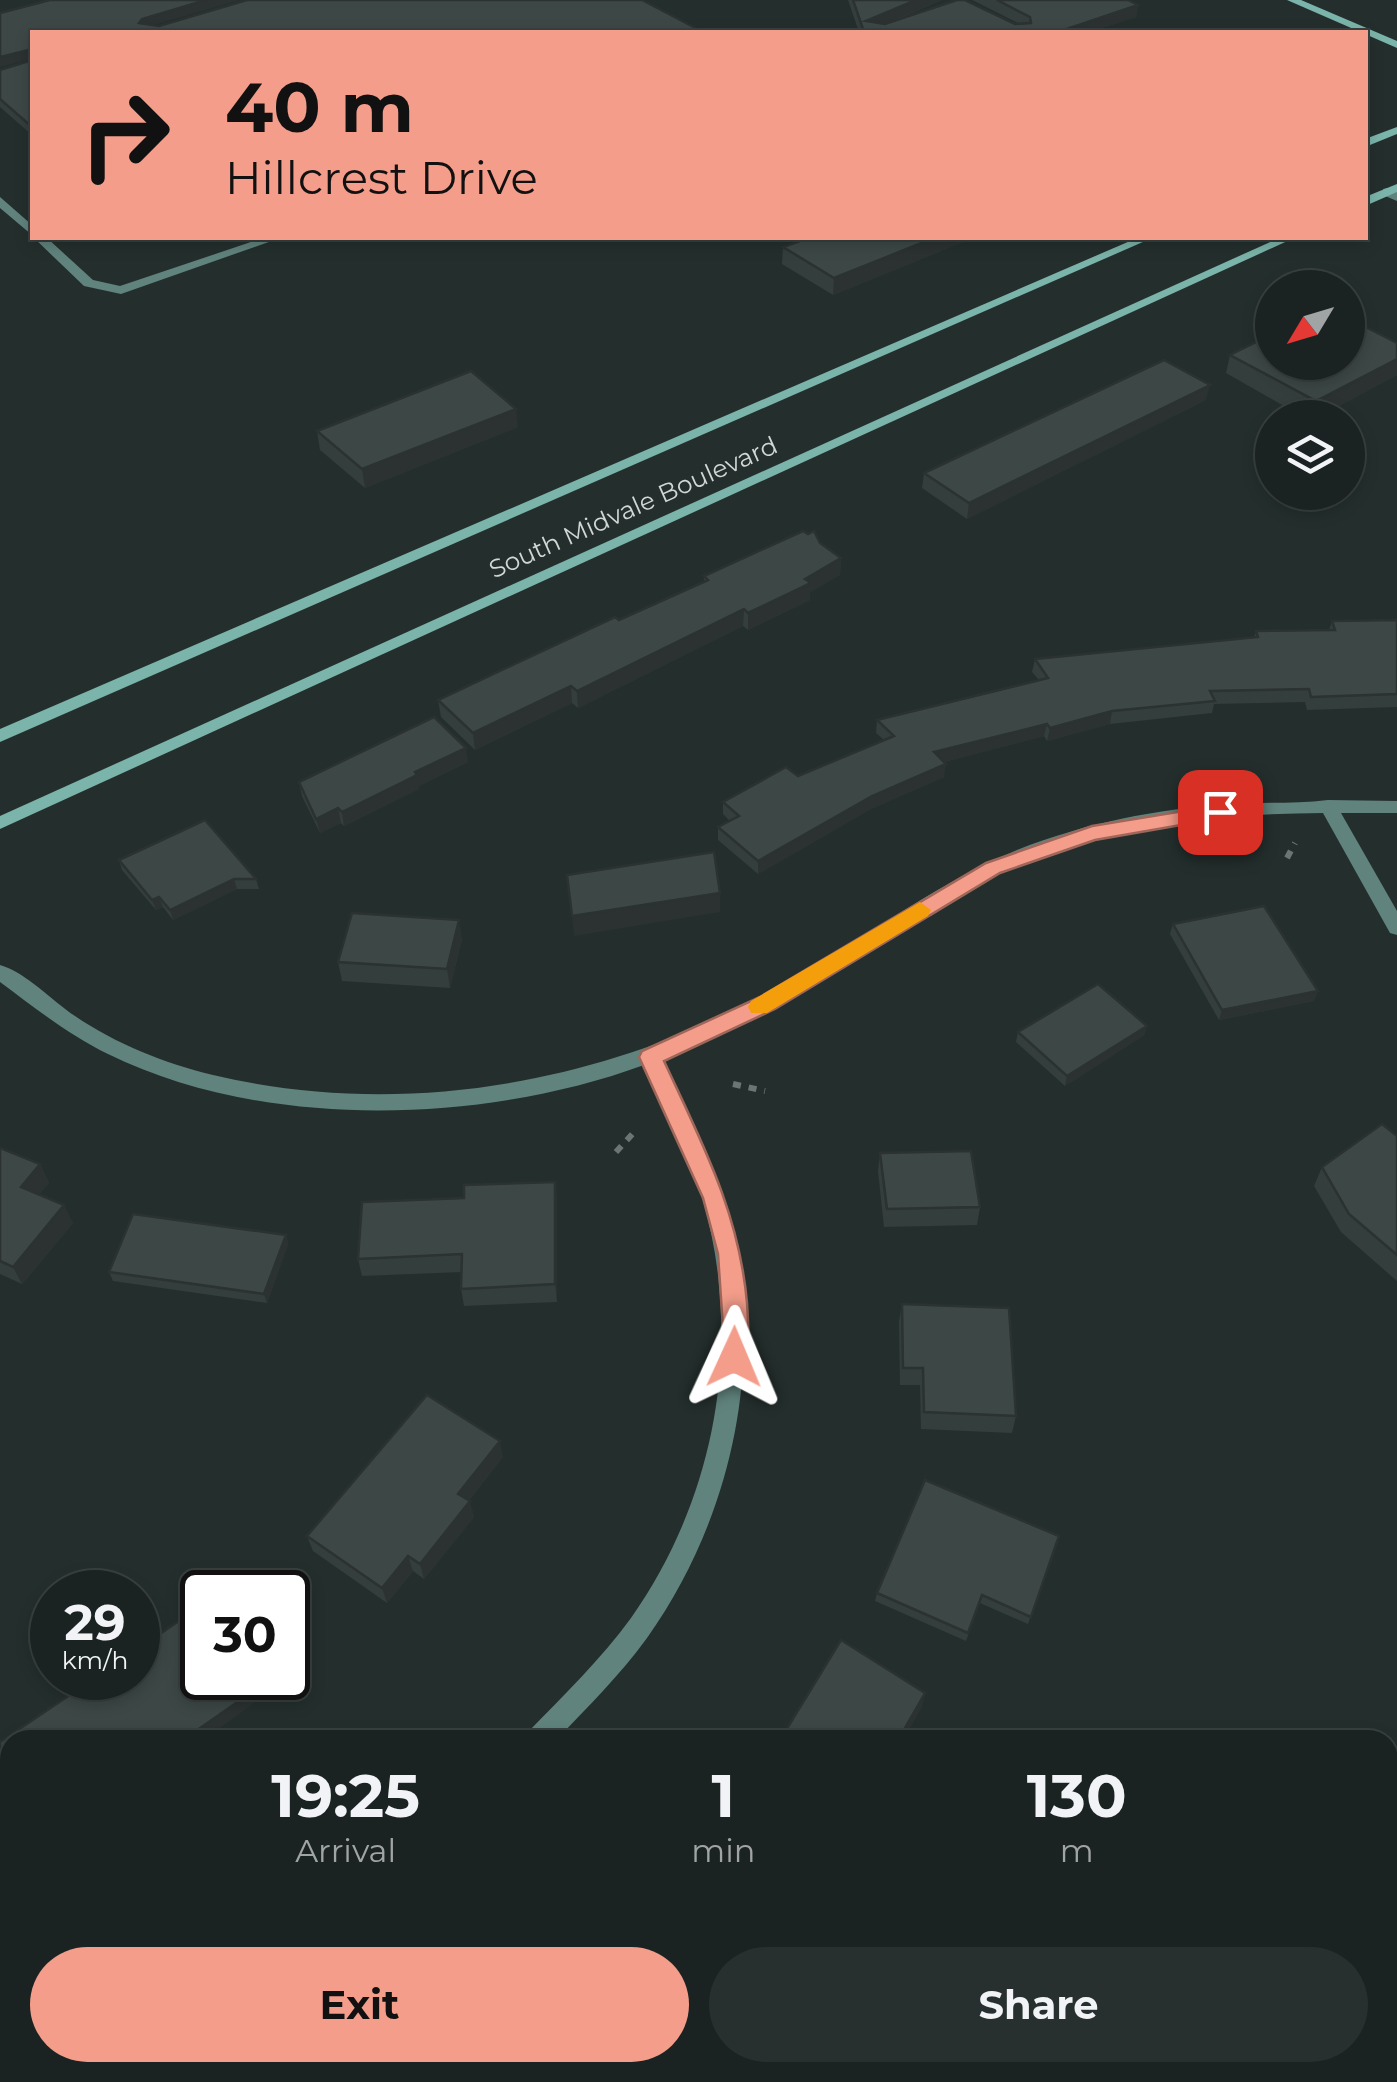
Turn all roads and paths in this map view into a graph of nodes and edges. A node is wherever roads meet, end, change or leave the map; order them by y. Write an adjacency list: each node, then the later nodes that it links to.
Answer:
1 (1292, 0): 2 (main road)
2 (1362, 30)
3 (1368, 33): 4 (main road)
4 (1397, 45)
5 (1397, 130): 6 (main road)
6 (1368, 142)
7 (1394, 192): 9 (main road)
8 (0, 201): 10 (street)
9 (1368, 201)
10 (30, 229)
11 (42, 240): 12 (street)
12 (268, 240)
13 (1141, 240): 15 (main road, South Midvale Boulevard)
14 (1284, 240): 18 (main road, South Midvale Boulevard)
15 (0, 736)
16 (1328, 806): 17 (street); 21 (street); 23 (street)
17 (1397, 807)
18 (0, 823)
19 (1295, 843): 20 (path)
20 (1287, 858)
21 (1397, 928)
22 (0, 972): 23 (street)
23 (650, 1057): 28 (street)
24 (732, 1084): 25 (path)
25 (764, 1091)
26 (637, 1129): 27 (path)
27 (616, 1152)
28 (548, 1730)

